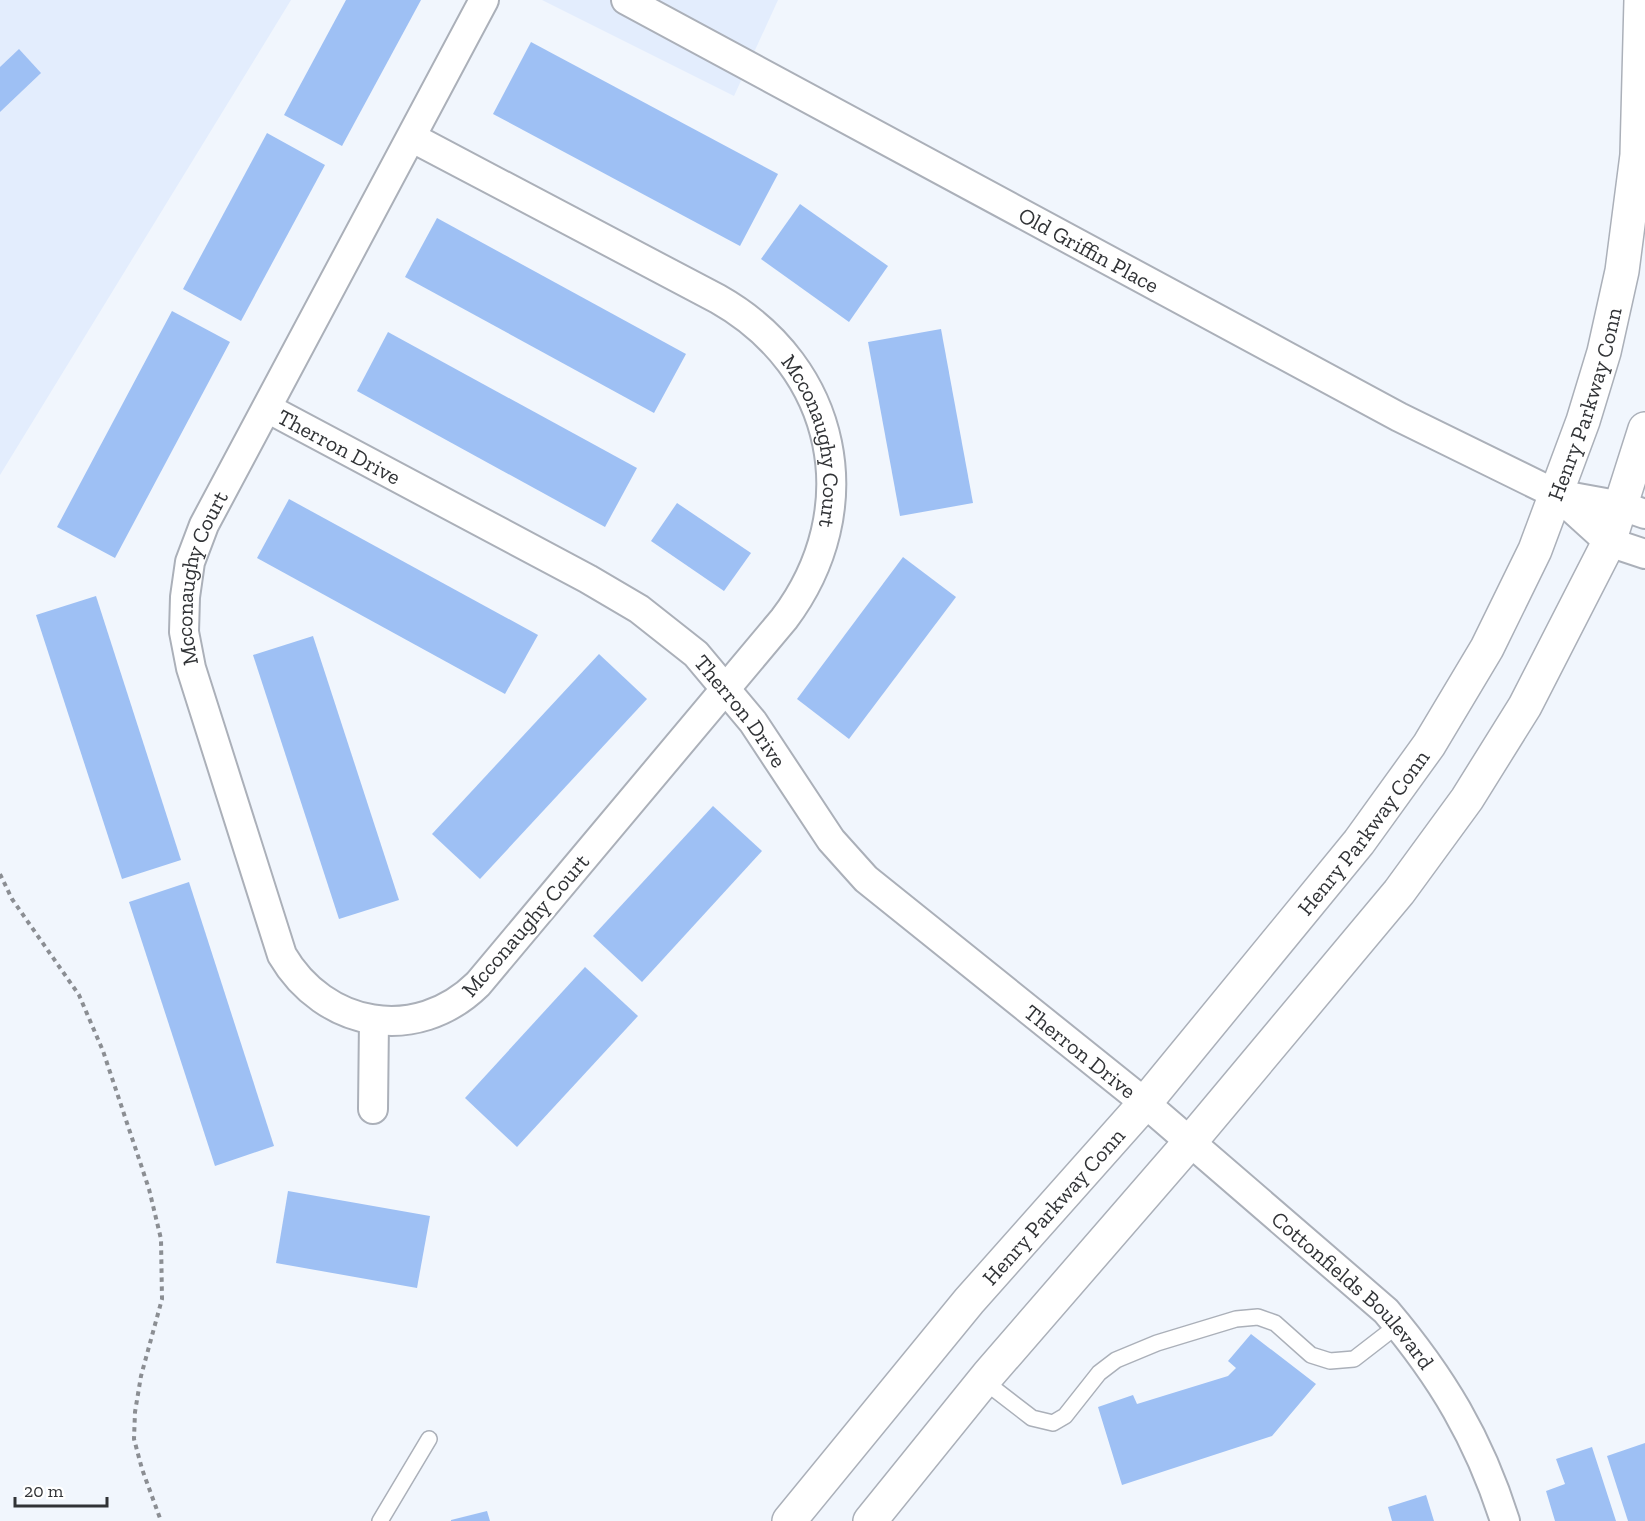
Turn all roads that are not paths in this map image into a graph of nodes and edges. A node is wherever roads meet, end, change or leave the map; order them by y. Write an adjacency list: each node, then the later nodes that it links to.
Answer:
1 (484, 0): 4 (street, Mcconaughy Court)
2 (626, 0): 7 (street, Old Griffin Place)
3 (1641, 0): 7 (street, Henry Parkway Conn)
4 (411, 137): 5 (street, Mcconaughy Court); 11 (street, Mcconaughy Court)
5 (267, 408): 11 (street, Therron Drive); 12 (street, Mcconaughy Court)
6 (1645, 429): 8 (street)
7 (1556, 494): 8 (street); 9 (street); 13 (street, Henry Parkway Conn)
8 (1634, 510): 9 (street)
9 (1609, 542): 10 (street); 15 (street)
10 (1645, 554)
11 (724, 688): 12 (street, Mcconaughy Court); 13 (street, Therron Drive)
12 (374, 1020): 14 (street)
13 (1145, 1103): 15 (street, Cottonfields Boulevard); 20 (street, Henry Parkway Conn)
14 (373, 1109)
15 (1190, 1142): 16 (street, Cottonfields Boulevard); 17 (street)
16 (1398, 1324): 17 (lane); 22 (street, Cottonfields Boulevard)
17 (984, 1381): 21 (street)
18 (429, 1439): 19 (lane)
19 (380, 1521)
20 (789, 1521)
21 (870, 1521)
22 (1505, 1521)

